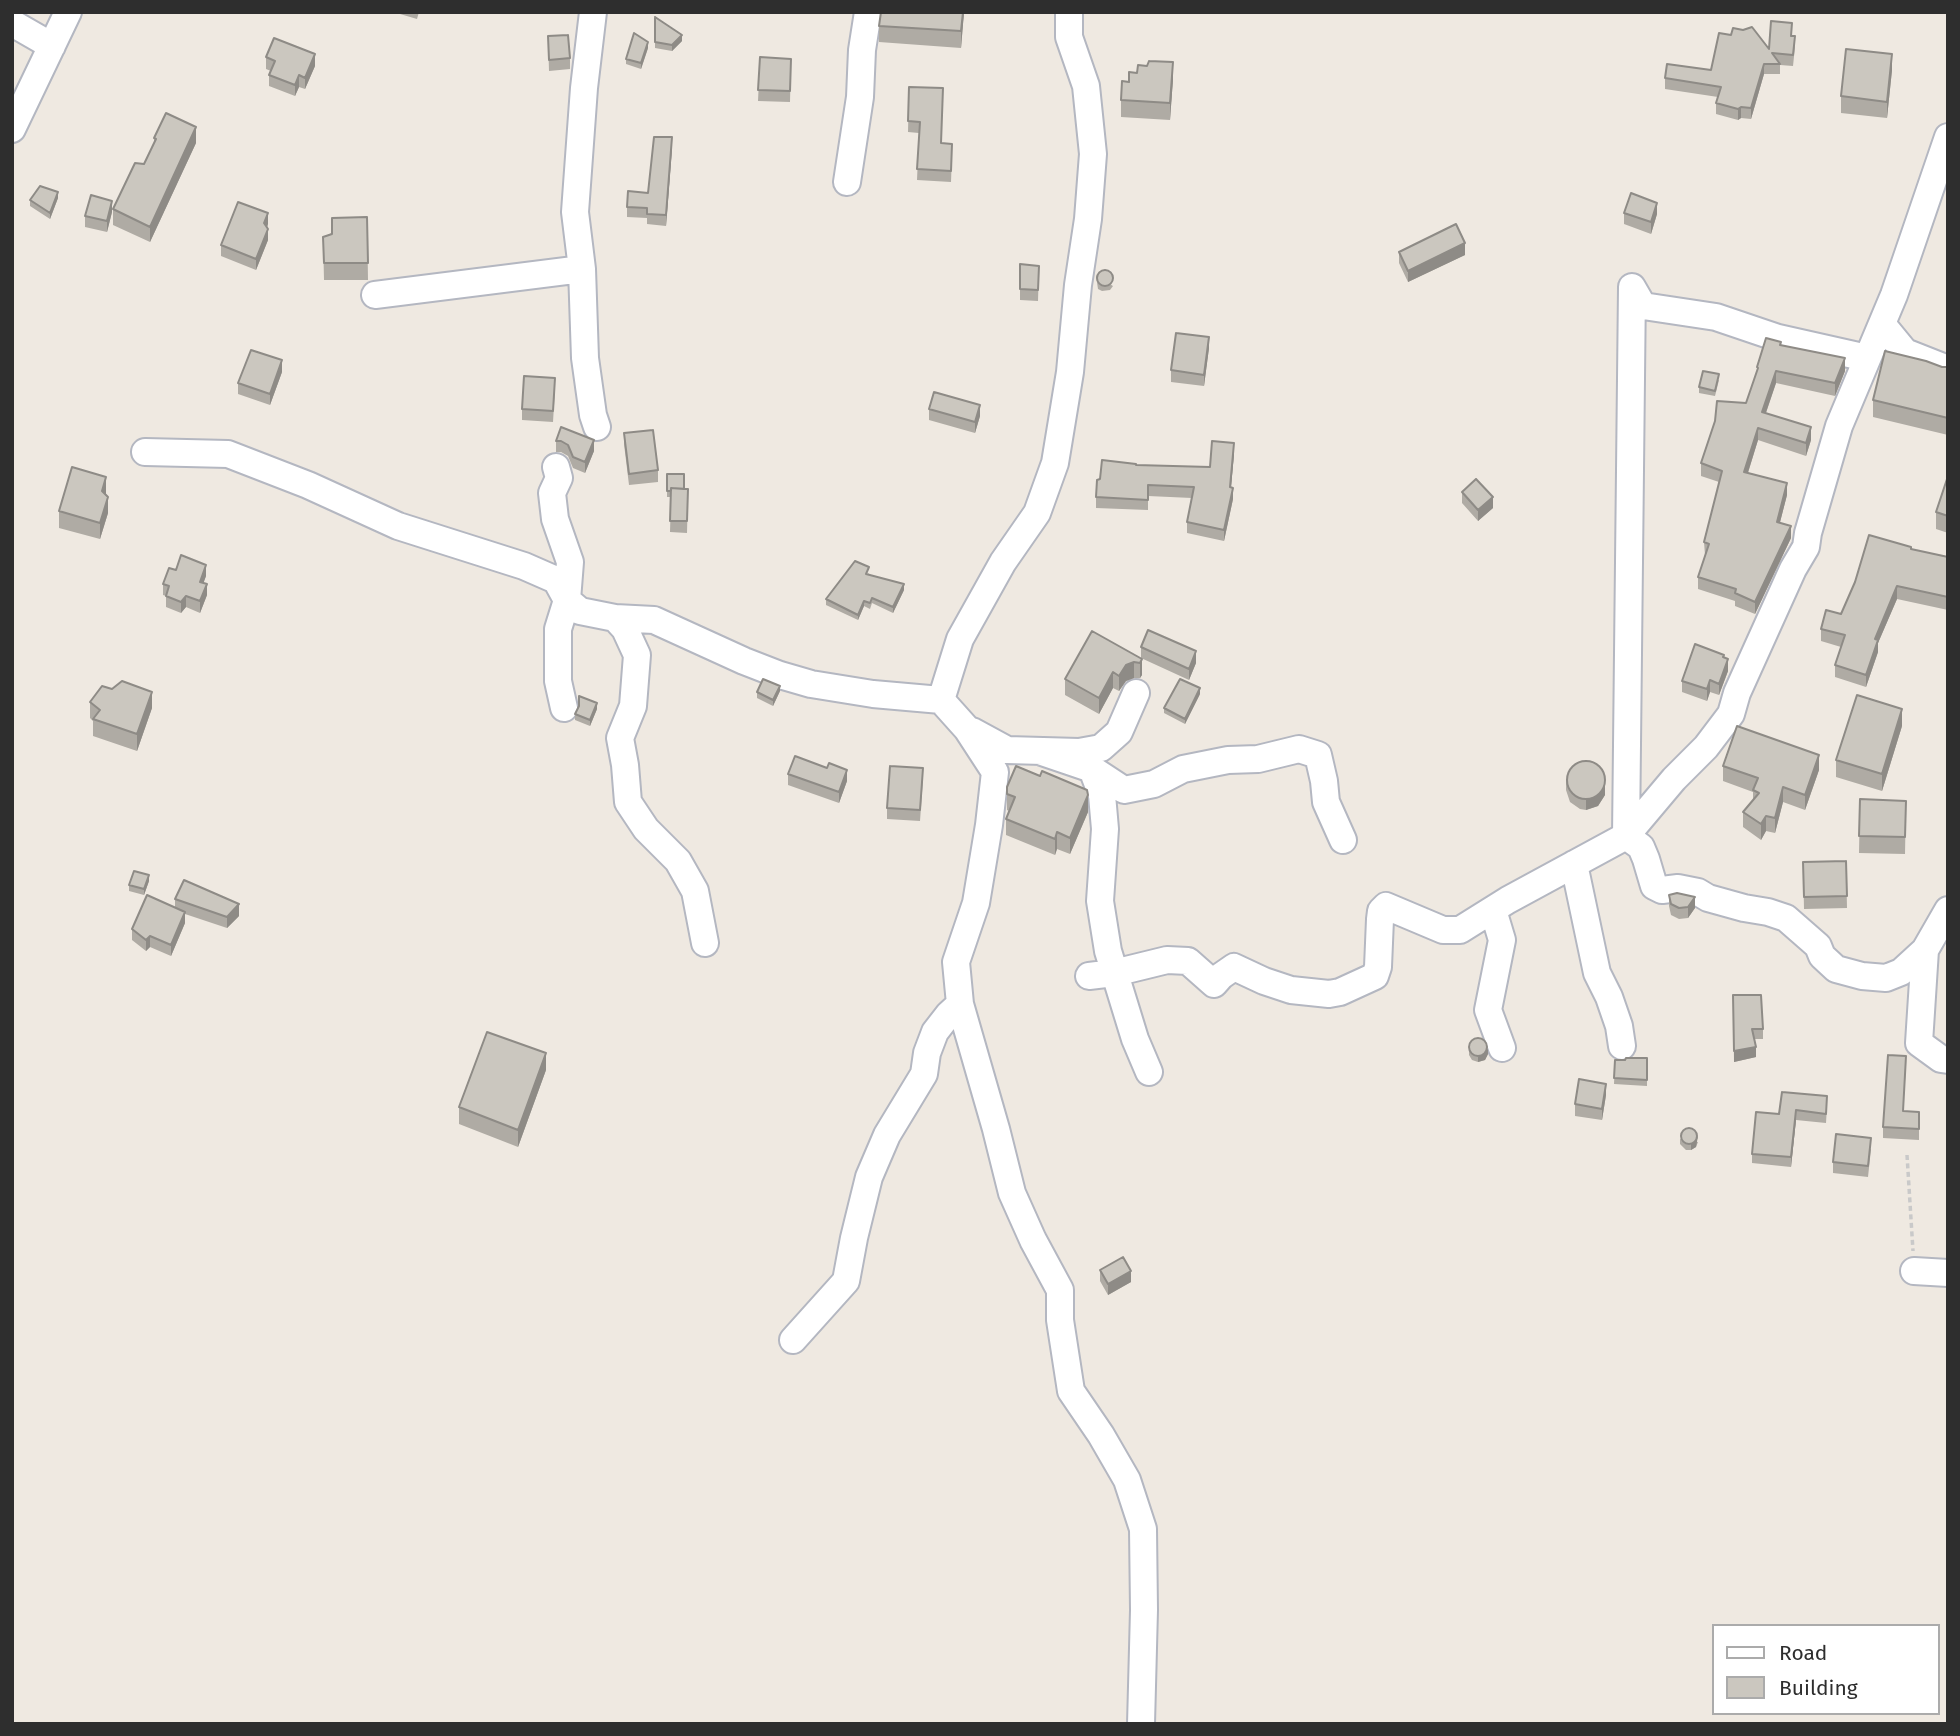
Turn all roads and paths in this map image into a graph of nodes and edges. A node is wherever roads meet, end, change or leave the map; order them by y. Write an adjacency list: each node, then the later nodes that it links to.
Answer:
1 (68, 12): 6 (street)
2 (593, 12): 10 (street)
3 (868, 12): 9 (street)
4 (1069, 12): 21 (street)
5 (12, 23): 6 (street)
6 (52, 46): 7 (street)
7 (12, 129)
8 (1948, 137): 12 (street)
9 (847, 182)
10 (582, 269): 11 (street); 15 (street)
11 (375, 295)
12 (1882, 324): 13 (street); 14 (street)
13 (1867, 358): 26 (street); 26 (street)
14 (1948, 369)
15 (597, 427)
16 (145, 452): 18 (street)
17 (556, 467): 18 (street)
18 (567, 600): 19 (street); 22 (street)
19 (615, 618): 21 (street); 31 (street)
20 (1136, 692): 24 (street)
21 (941, 700): 23 (street)
22 (565, 708)
23 (967, 729): 24 (street); 34 (street)
24 (1042, 752): 25 (street)
25 (1092, 769): 27 (street); 33 (street)
26 (1626, 836): 28 (street); 32 (street)
27 (1343, 840)
28 (1574, 864): 29 (street); 35 (street)
29 (1493, 910): 33 (street); 36 (street)
30 (1948, 910): 32 (street)
31 (705, 943)
32 (1925, 950): 37 (street)
33 (1101, 974): 38 (street)
34 (960, 1004): 42 (street); 43 (street)
35 (1622, 1046)
36 (1502, 1048)
37 (1948, 1060)
38 (1149, 1072)
39 (1907, 1155): 40 (path)
40 (1914, 1271): 41 (street)
41 (1948, 1273)
42 (793, 1340)
43 (1141, 1724)

